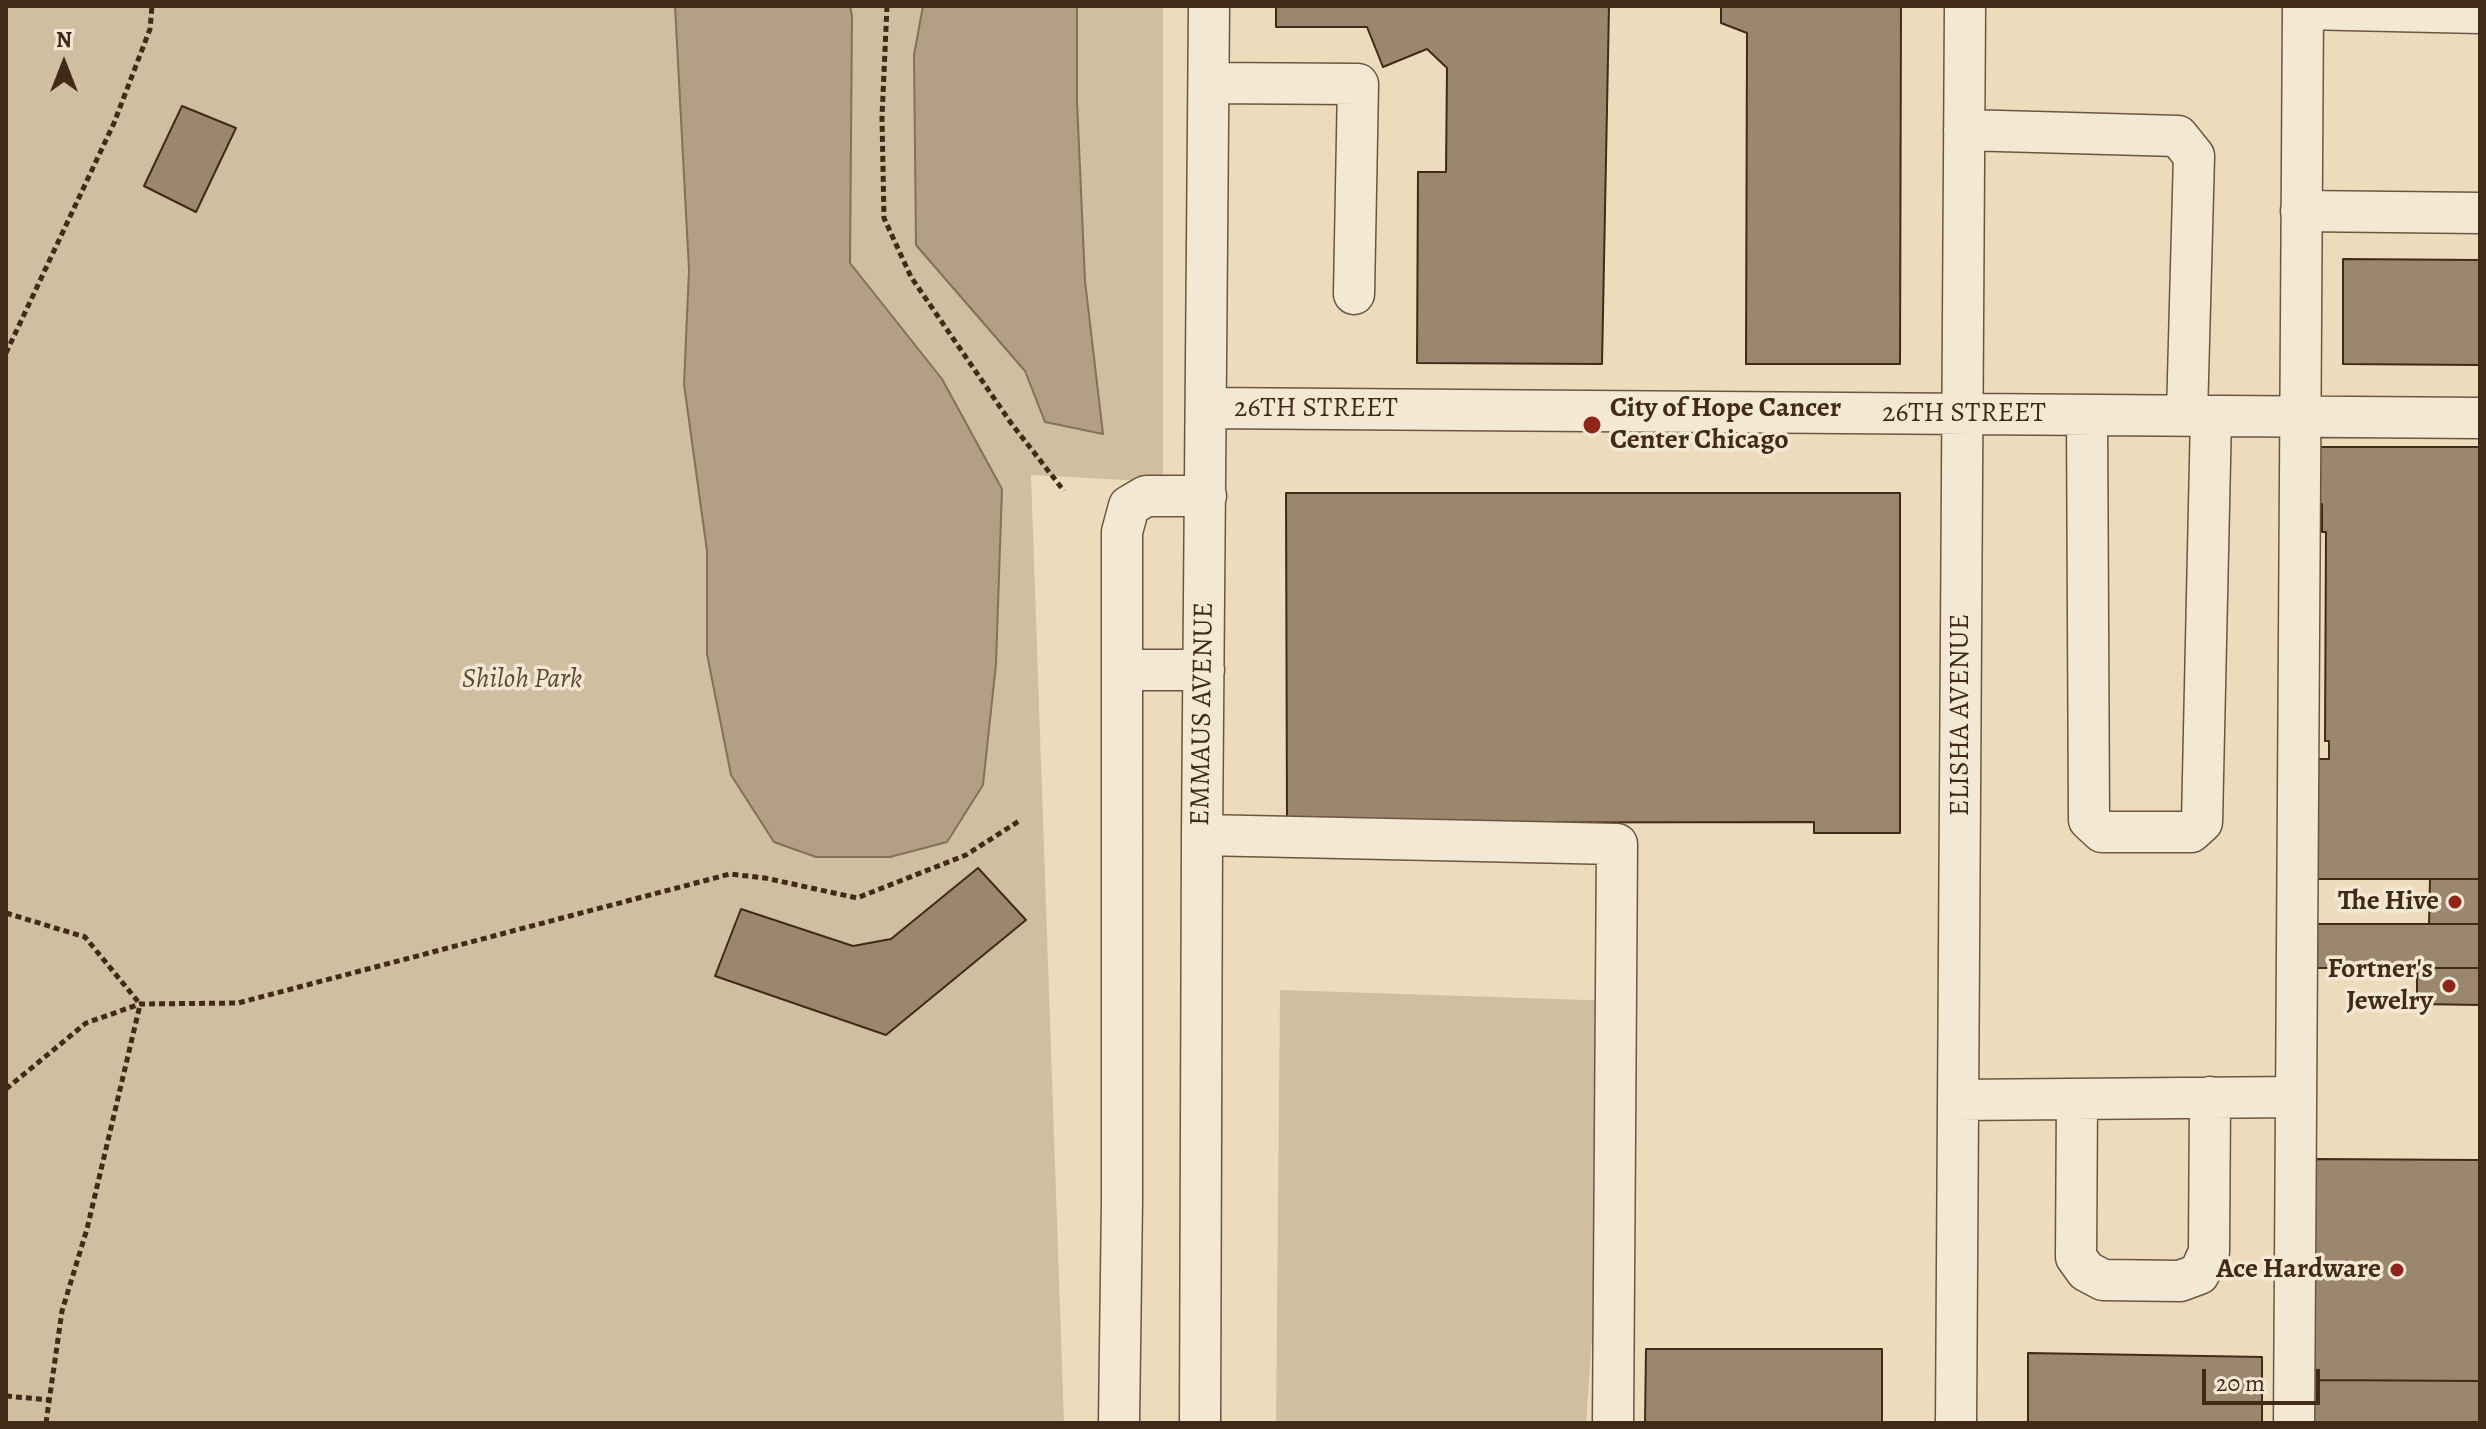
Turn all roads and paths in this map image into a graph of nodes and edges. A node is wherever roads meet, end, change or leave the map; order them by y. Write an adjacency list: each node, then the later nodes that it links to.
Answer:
1 (152, 6): 12 (path)
2 (887, 6): 19 (path)
3 (1209, 6): 7 (street, EMMAUS AVENUE)
4 (1965, 6): 8 (street, ELISHA AVENUE)
5 (2303, 8): 6 (street); 9 (street)
6 (2480, 13)
7 (1209, 83): 11 (street); 13 (street, EMMAUS AVENUE)
8 (1964, 130): 14 (street, ELISHA AVENUE); 16 (street)
9 (2301, 211): 10 (street); 17 (street)
10 (2480, 213)
11 (1354, 294)
12 (6, 353)
13 (1207, 408): 14 (street, 26TH STREET); 20 (street, EMMAUS AVENUE)
14 (1963, 414): 15 (street, 26TH STREET); 31 (street, ELISHA AVENUE)
15 (2087, 415): 16 (street, 26TH STREET); 16 (street)
16 (2199, 416): 17 (street, 26TH STREET)
17 (2301, 417): 18 (street, 26TH STREET); 29 (street)
18 (2480, 418)
19 (1064, 491)
20 (1206, 496): 21 (street); 22 (street, EMMAUS AVENUE)
21 (1122, 670): 22 (street); 35 (street)
22 (1204, 670): 24 (street, EMMAUS AVENUE)
23 (1019, 821): 26 (path)
24 (1202, 835): 36 (street, EMMAUS AVENUE); 37 (street)
25 (6, 913): 26 (path)
26 (140, 1004): 27 (path); 33 (path)
27 (6, 1089)
28 (2210, 1097): 29 (street); 30 (street); 30 (street)
29 (2296, 1097): 39 (street)
30 (2077, 1099): 31 (street)
31 (1958, 1100): 38 (street, ELISHA AVENUE)
32 (6, 1396): 33 (path)
33 (50, 1400): 34 (path)
34 (46, 1423)
35 (1119, 1423)
36 (1200, 1423)
37 (1613, 1423)
38 (1956, 1423)
39 (2294, 1423)

